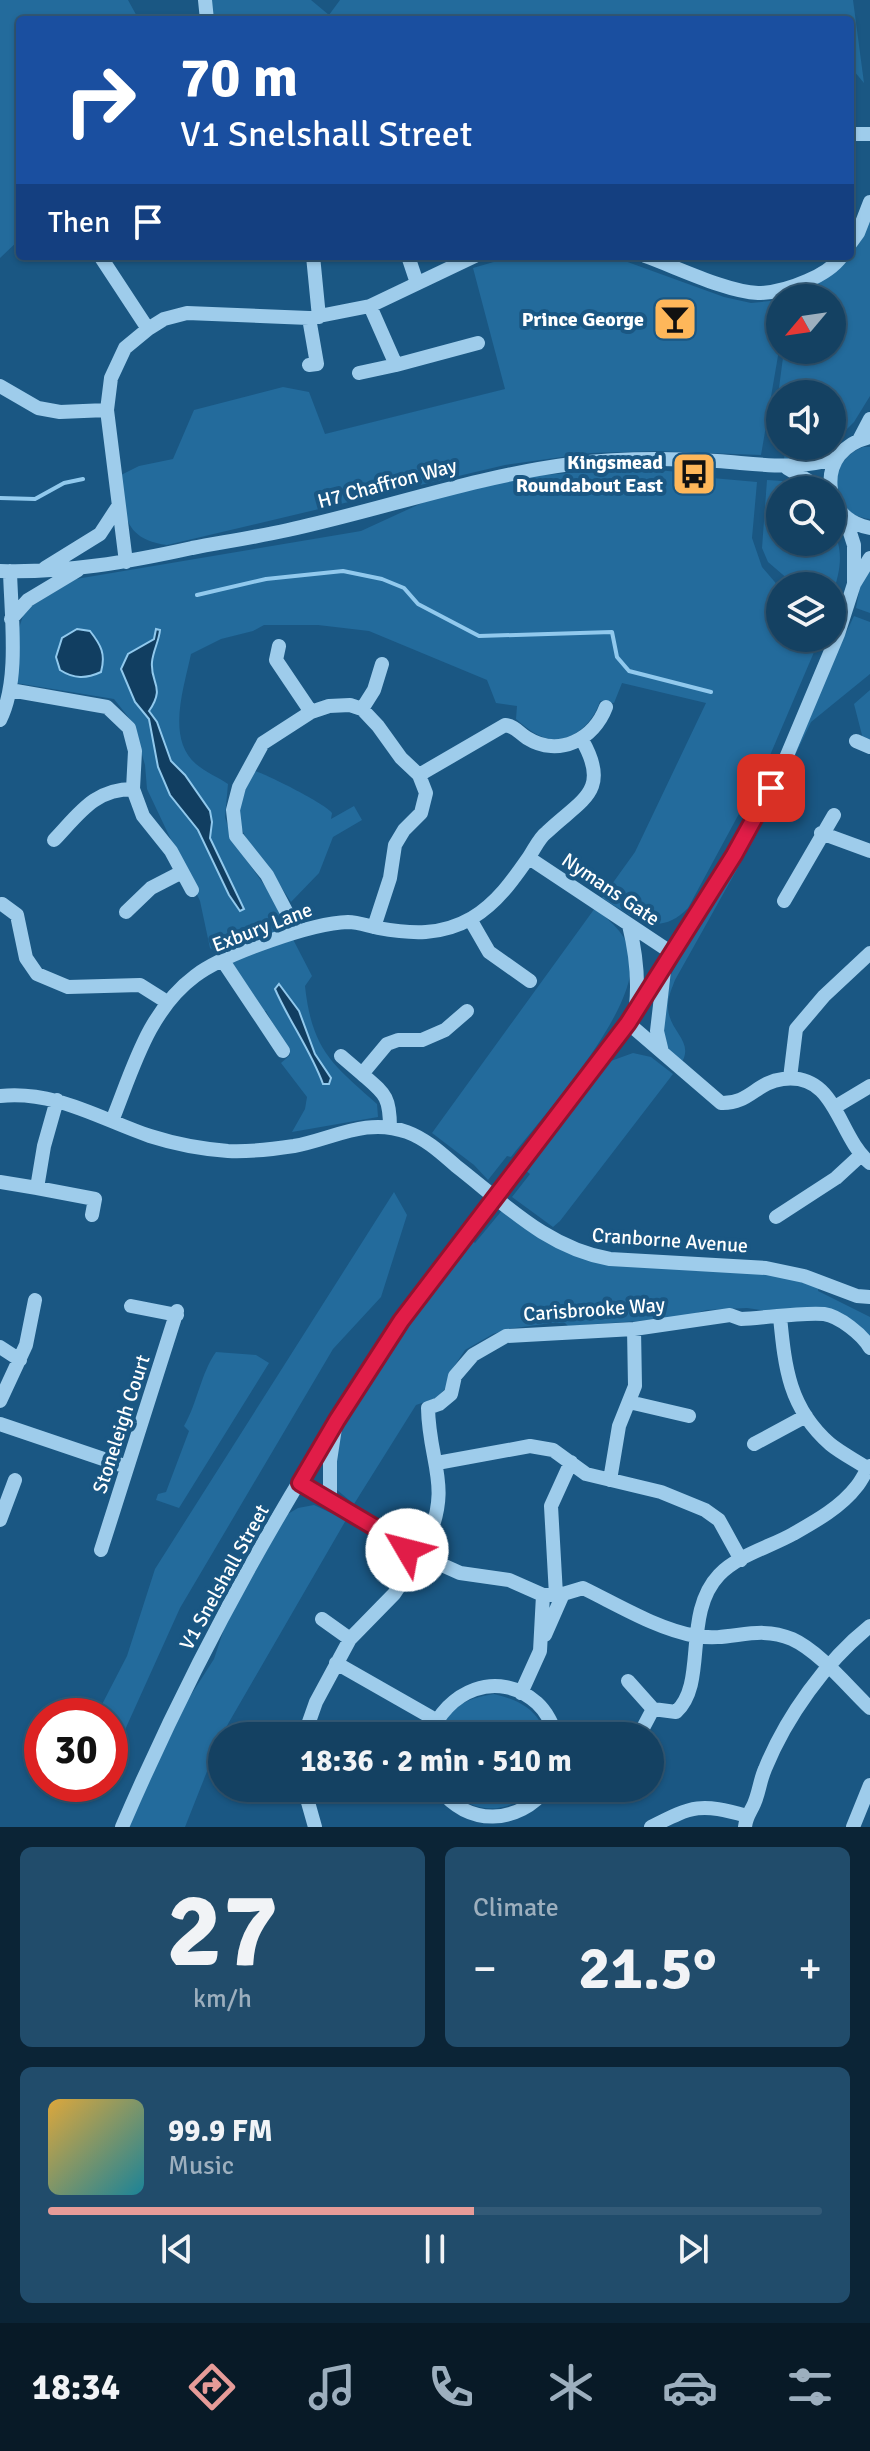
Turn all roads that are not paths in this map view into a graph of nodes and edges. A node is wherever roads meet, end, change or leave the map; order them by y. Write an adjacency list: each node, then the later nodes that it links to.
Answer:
1 (870, 202): 2 (street)
2 (854, 238)
3 (103, 260): 12 (street)
4 (313, 260): 11 (street)
5 (409, 260): 9 (street)
6 (466, 260): 9 (street)
7 (656, 260): 8 (street)
8 (839, 260)
9 (417, 283): 10 (street)
10 (370, 306): 11 (street); 15 (street)
11 (314, 317): 12 (street); 14 (street)
12 (148, 329): 18 (street)
13 (478, 343): 15 (street)
14 (309, 365)
15 (396, 365): 16 (street)
16 (359, 373)
17 (0, 386): 18 (street)
18 (107, 410): 25 (street)
19 (870, 419): 20 (street)
20 (864, 438): 21 (street)
21 (846, 448)
22 (830, 460): 23 (street, H7 Chaffron Way)
23 (787, 468): 24 (street, H7 Chaffron Way); 30 (street, H7 Chaffron Way)
24 (800, 476)
25 (117, 508): 30 (street); 32 (street)
26 (846, 518): 28 (street)
27 (846, 520): 34 (street, V1 Snelshall Street)
28 (870, 528)
29 (870, 558): 34 (street, V1 Snelshall Street)
30 (126, 562): 31 (street, H7 Chaffron Way)
31 (84, 567): 32 (street, H7 Chaffron Way); 35 (street)
32 (42, 570): 33 (street, H7 Chaffron Way)
33 (5, 571): 35 (street)
34 (854, 584): 63 (street, V1 Snelshall Street)
35 (11, 619): 38 (street)
36 (279, 646): 41 (street)
37 (382, 664): 40 (street)
38 (7, 684): 42 (street); 45 (street)
39 (606, 707): 43 (street)
40 (362, 709): 41 (street); 44 (street)
41 (311, 712): 61 (street)
42 (0, 720)
43 (582, 740): 44 (street); 50 (street, Exbury Lane)
44 (419, 775): 60 (street)
45 (133, 789): 48 (street); 51 (street)
46 (834, 815): 47 (street)
47 (821, 833): 49 (street); 53 (street)
48 (54, 840)
49 (870, 851)
50 (529, 858): 58 (street, Exbury Lane); 59 (street, Nymans Gate)
51 (182, 872): 52 (street); 56 (street)
52 (192, 890)
53 (784, 901)
54 (27, 903): 57 (street)
55 (2, 904): 57 (street)
56 (126, 912)
57 (17, 915): 66 (street)
58 (470, 919): 60 (street, Exbury Lane); 65 (street)
59 (629, 925): 63 (street, Nymans Gate); 68 (street)
60 (374, 927): 61 (street, Exbury Lane)
61 (297, 932): 64 (street, Exbury Lane)
62 (870, 953): 73 (street)
63 (669, 957): 68 (street, V1 Snelshall Street); 70 (street)
64 (223, 961): 66 (street, Exbury Lane); 69 (street)
65 (530, 981)
66 (167, 1002): 78 (street, Exbury Lane)
67 (467, 1011): 72 (street)
68 (632, 1017): 70 (street); 98 (street, V1 Snelshall Street, bridge)
69 (283, 1051)
70 (662, 1052): 73 (street)
71 (341, 1056): 72 (street)
72 (362, 1074): 79 (street)
73 (790, 1078): 77 (street)
74 (870, 1086): 77 (street)
75 (0, 1096): 76 (street, Cranborne Avenue)
76 (57, 1100): 78 (street, Cranborne Avenue); 82 (street)
77 (835, 1107): 80 (street)
78 (112, 1121): 79 (street, Cranborne Avenue)
79 (390, 1128): 85 (street, Cranborne Avenue)
80 (865, 1159): 84 (street)
81 (0, 1182): 82 (street)
82 (37, 1188): 83 (street)
83 (92, 1215)
84 (776, 1217)
85 (863, 1296): 88 (street, Cranborne Avenue)
86 (35, 1300): 93 (street)
87 (131, 1306): 103 (street, Stoneleigh Court)
88 (870, 1307)
89 (780, 1317): 90 (street, Carisbrooke Way); 92 (street, Carisbrooke Way); 97 (street)
90 (634, 1329): 95 (street); 102 (street, Carisbrooke Way)
91 (0, 1347): 93 (street)
92 (870, 1348)
93 (20, 1360): 94 (street)
94 (0, 1401)
95 (629, 1402): 96 (street); 106 (street)
96 (689, 1416)
97 (806, 1416): 100 (street); 104 (street)
98 (337, 1420): 107 (street, V1 Snelshall Street); 108 (street)
99 (0, 1424): 103 (street)
100 (754, 1444)
101 (571, 1462): 102 (street); 106 (street); 116 (street)
102 (437, 1463): 110 (street, Carisbrooke Way)
103 (127, 1467): 112 (street, Stoneleigh Court)
104 (869, 1467): 114 (street)
105 (15, 1480): 109 (street)
106 (610, 1480): 114 (street)
107 (300, 1483): 108 (street); 137 (street, V1 Snelshall Street)
108 (330, 1500): 111 (street)
109 (0, 1520)
110 (427, 1541): 111 (street); 113 (street)
111 (408, 1547): 115 (street)
112 (101, 1550)
113 (431, 1560): 115 (street); 116 (street)
114 (741, 1560): 119 (street)
115 (414, 1564): 120 (street)
116 (554, 1595): 119 (street); 124 (street)
117 (322, 1619): 120 (street)
118 (870, 1626): 122 (street)
119 (696, 1636): 122 (street); 126 (street)
120 (350, 1639): 121 (street)
121 (336, 1663): 127 (street); 128 (street)
122 (829, 1667): 125 (street); 136 (street)
123 (628, 1681): 126 (street)
124 (521, 1693): 127 (street); 129 (street)
125 (870, 1708)
126 (653, 1709): 130 (street)
127 (436, 1720)
128 (309, 1722)
129 (551, 1722)
130 (646, 1722)
131 (870, 1785): 140 (street)
132 (308, 1802): 138 (street)
133 (452, 1802): 135 (street)
134 (535, 1802): 135 (street)
135 (520, 1820)
136 (746, 1821): 139 (street)
137 (122, 1827)
138 (315, 1827)
139 (651, 1827)
140 (853, 1827)

